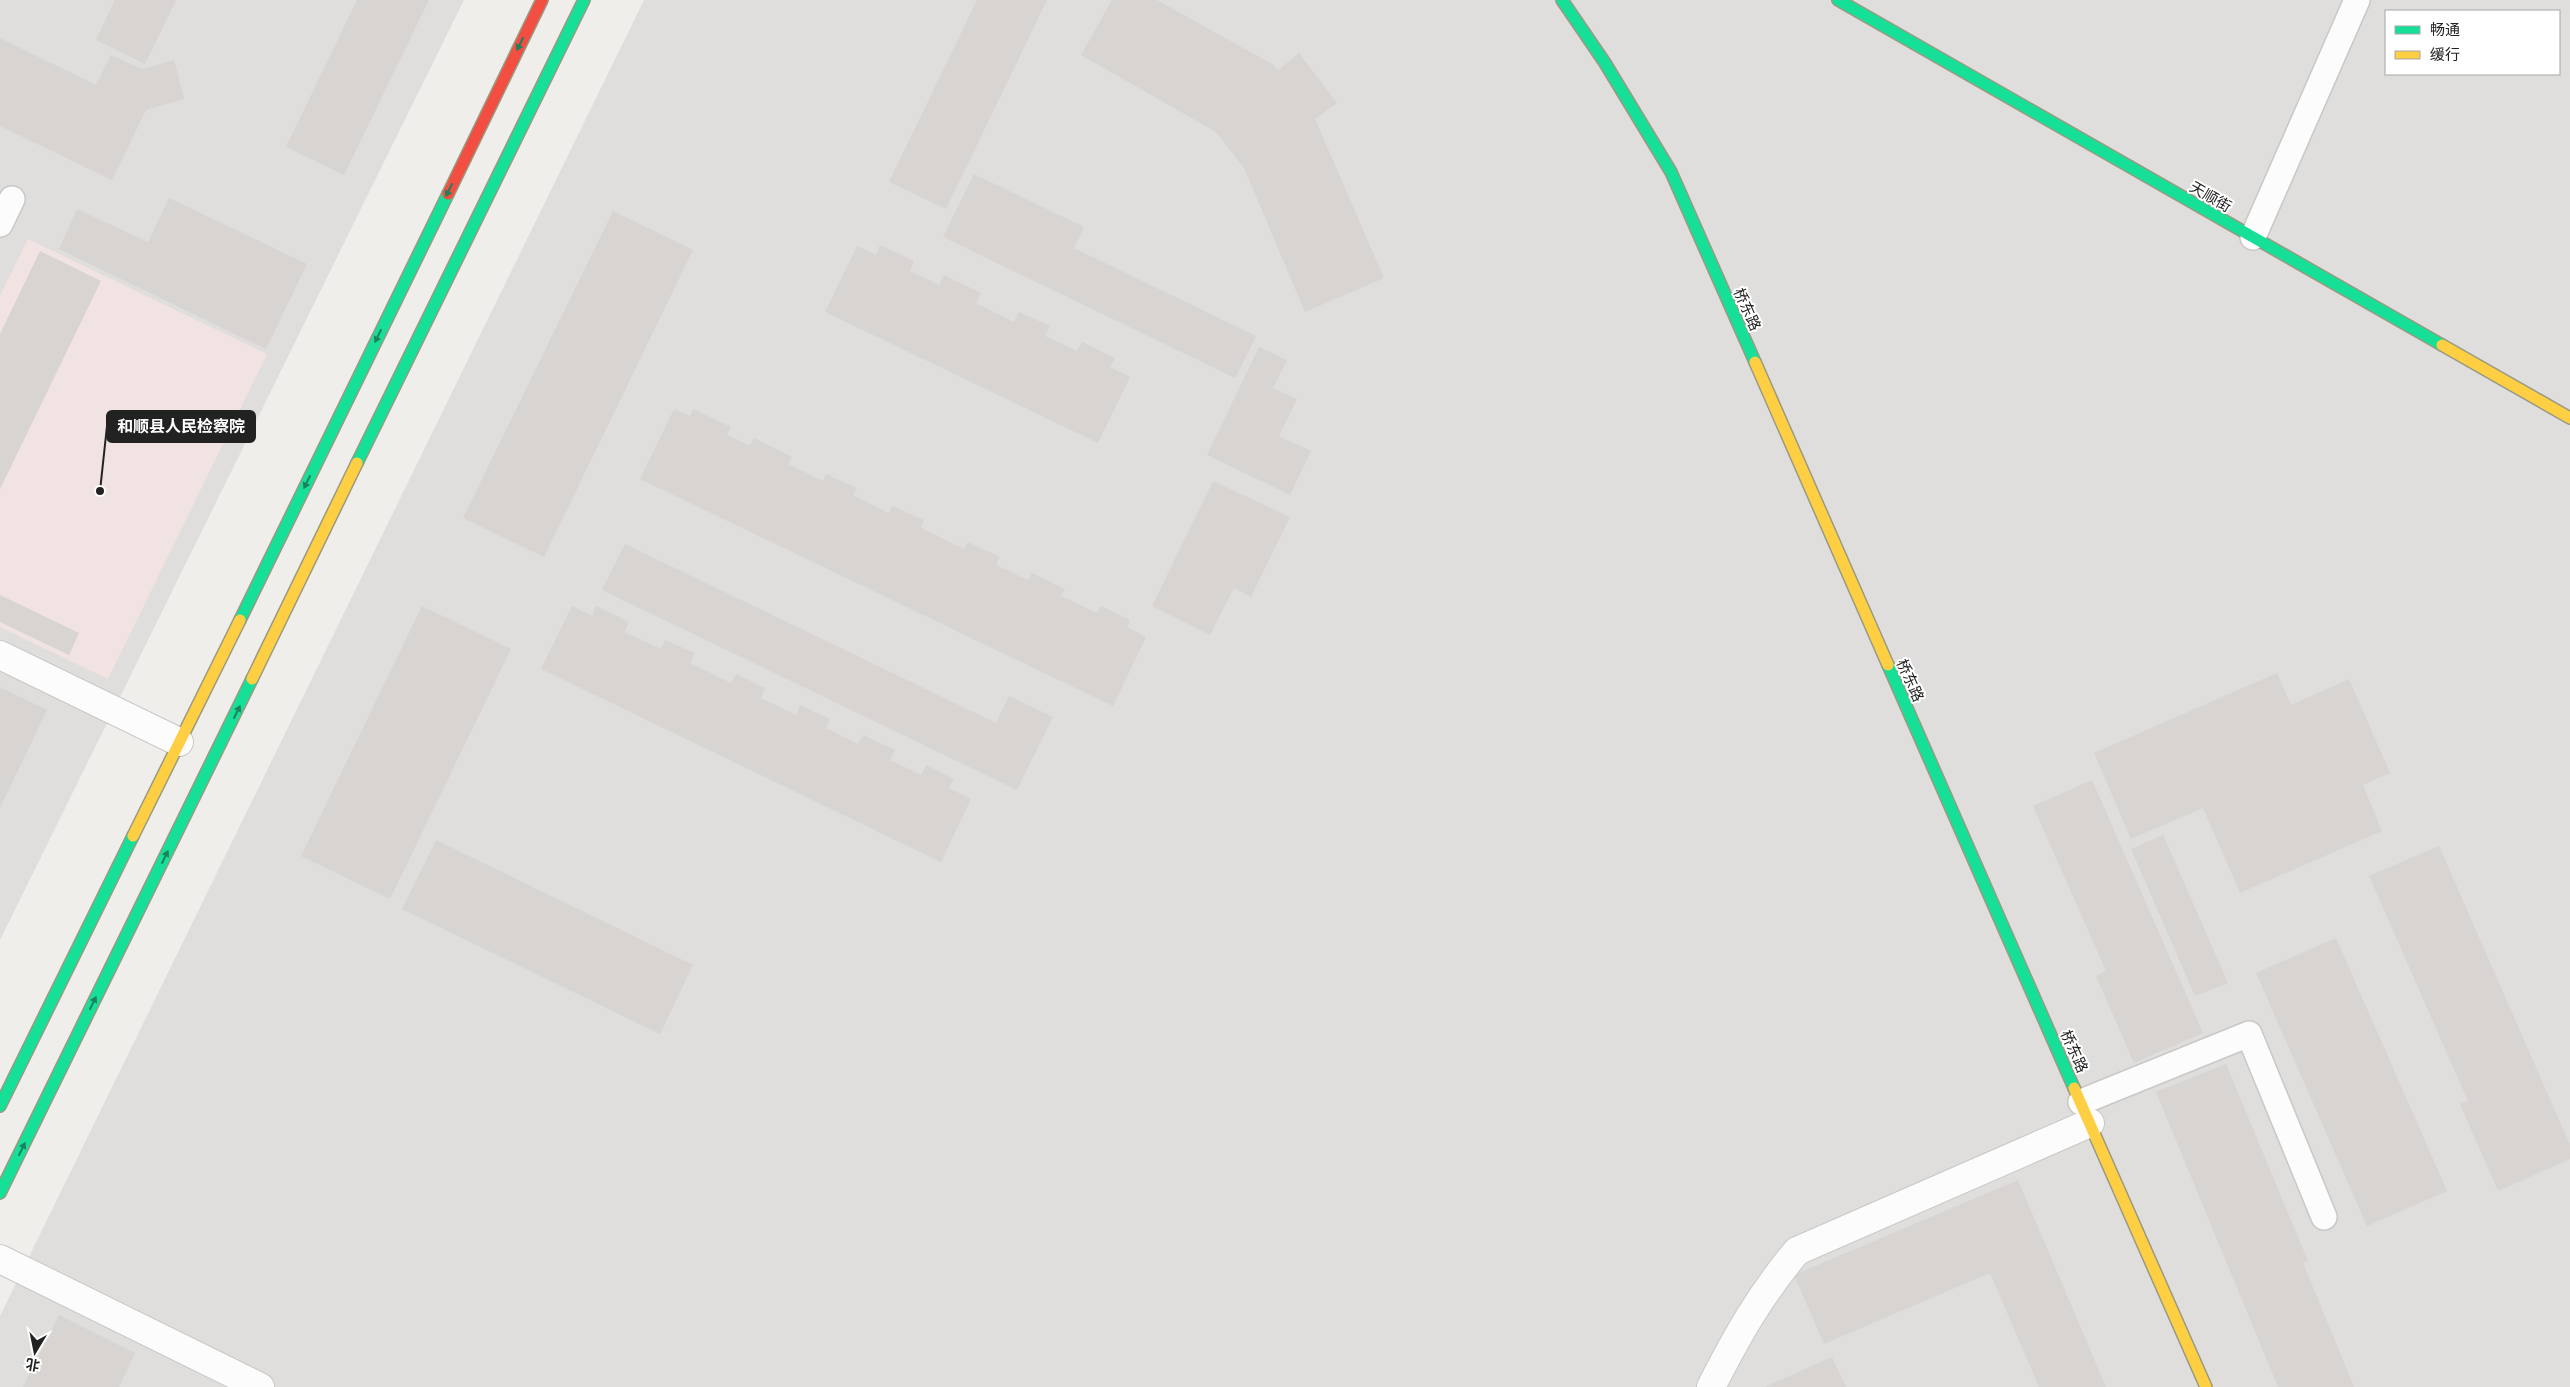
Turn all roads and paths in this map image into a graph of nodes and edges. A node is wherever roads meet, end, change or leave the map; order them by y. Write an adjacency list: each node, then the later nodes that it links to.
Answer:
1 (542, 0): 11 (main road, one-way to 11)
2 (584, 0): 14 (main road, one-way to 2)
3 (1562, 0): 13 (main road, 桥东路)
4 (1838, 0): 8 (main road, 天顺街)
5 (2357, 0): 8 (lane)
6 (12, 198): 7 (lane)
7 (0, 224)
8 (2253, 237): 9 (main road, 天顺街)
9 (2570, 418)
10 (0, 655): 11 (street)
11 (180, 742): 12 (main road)
12 (0, 1106)
13 (2085, 1113): 15 (lane); 18 (street); 19 (main road, 桥东路)
14 (0, 1193)
15 (2324, 1216)
16 (0, 1259): 17 (street)
17 (260, 1387)
18 (1711, 1387)
19 (2206, 1387)

